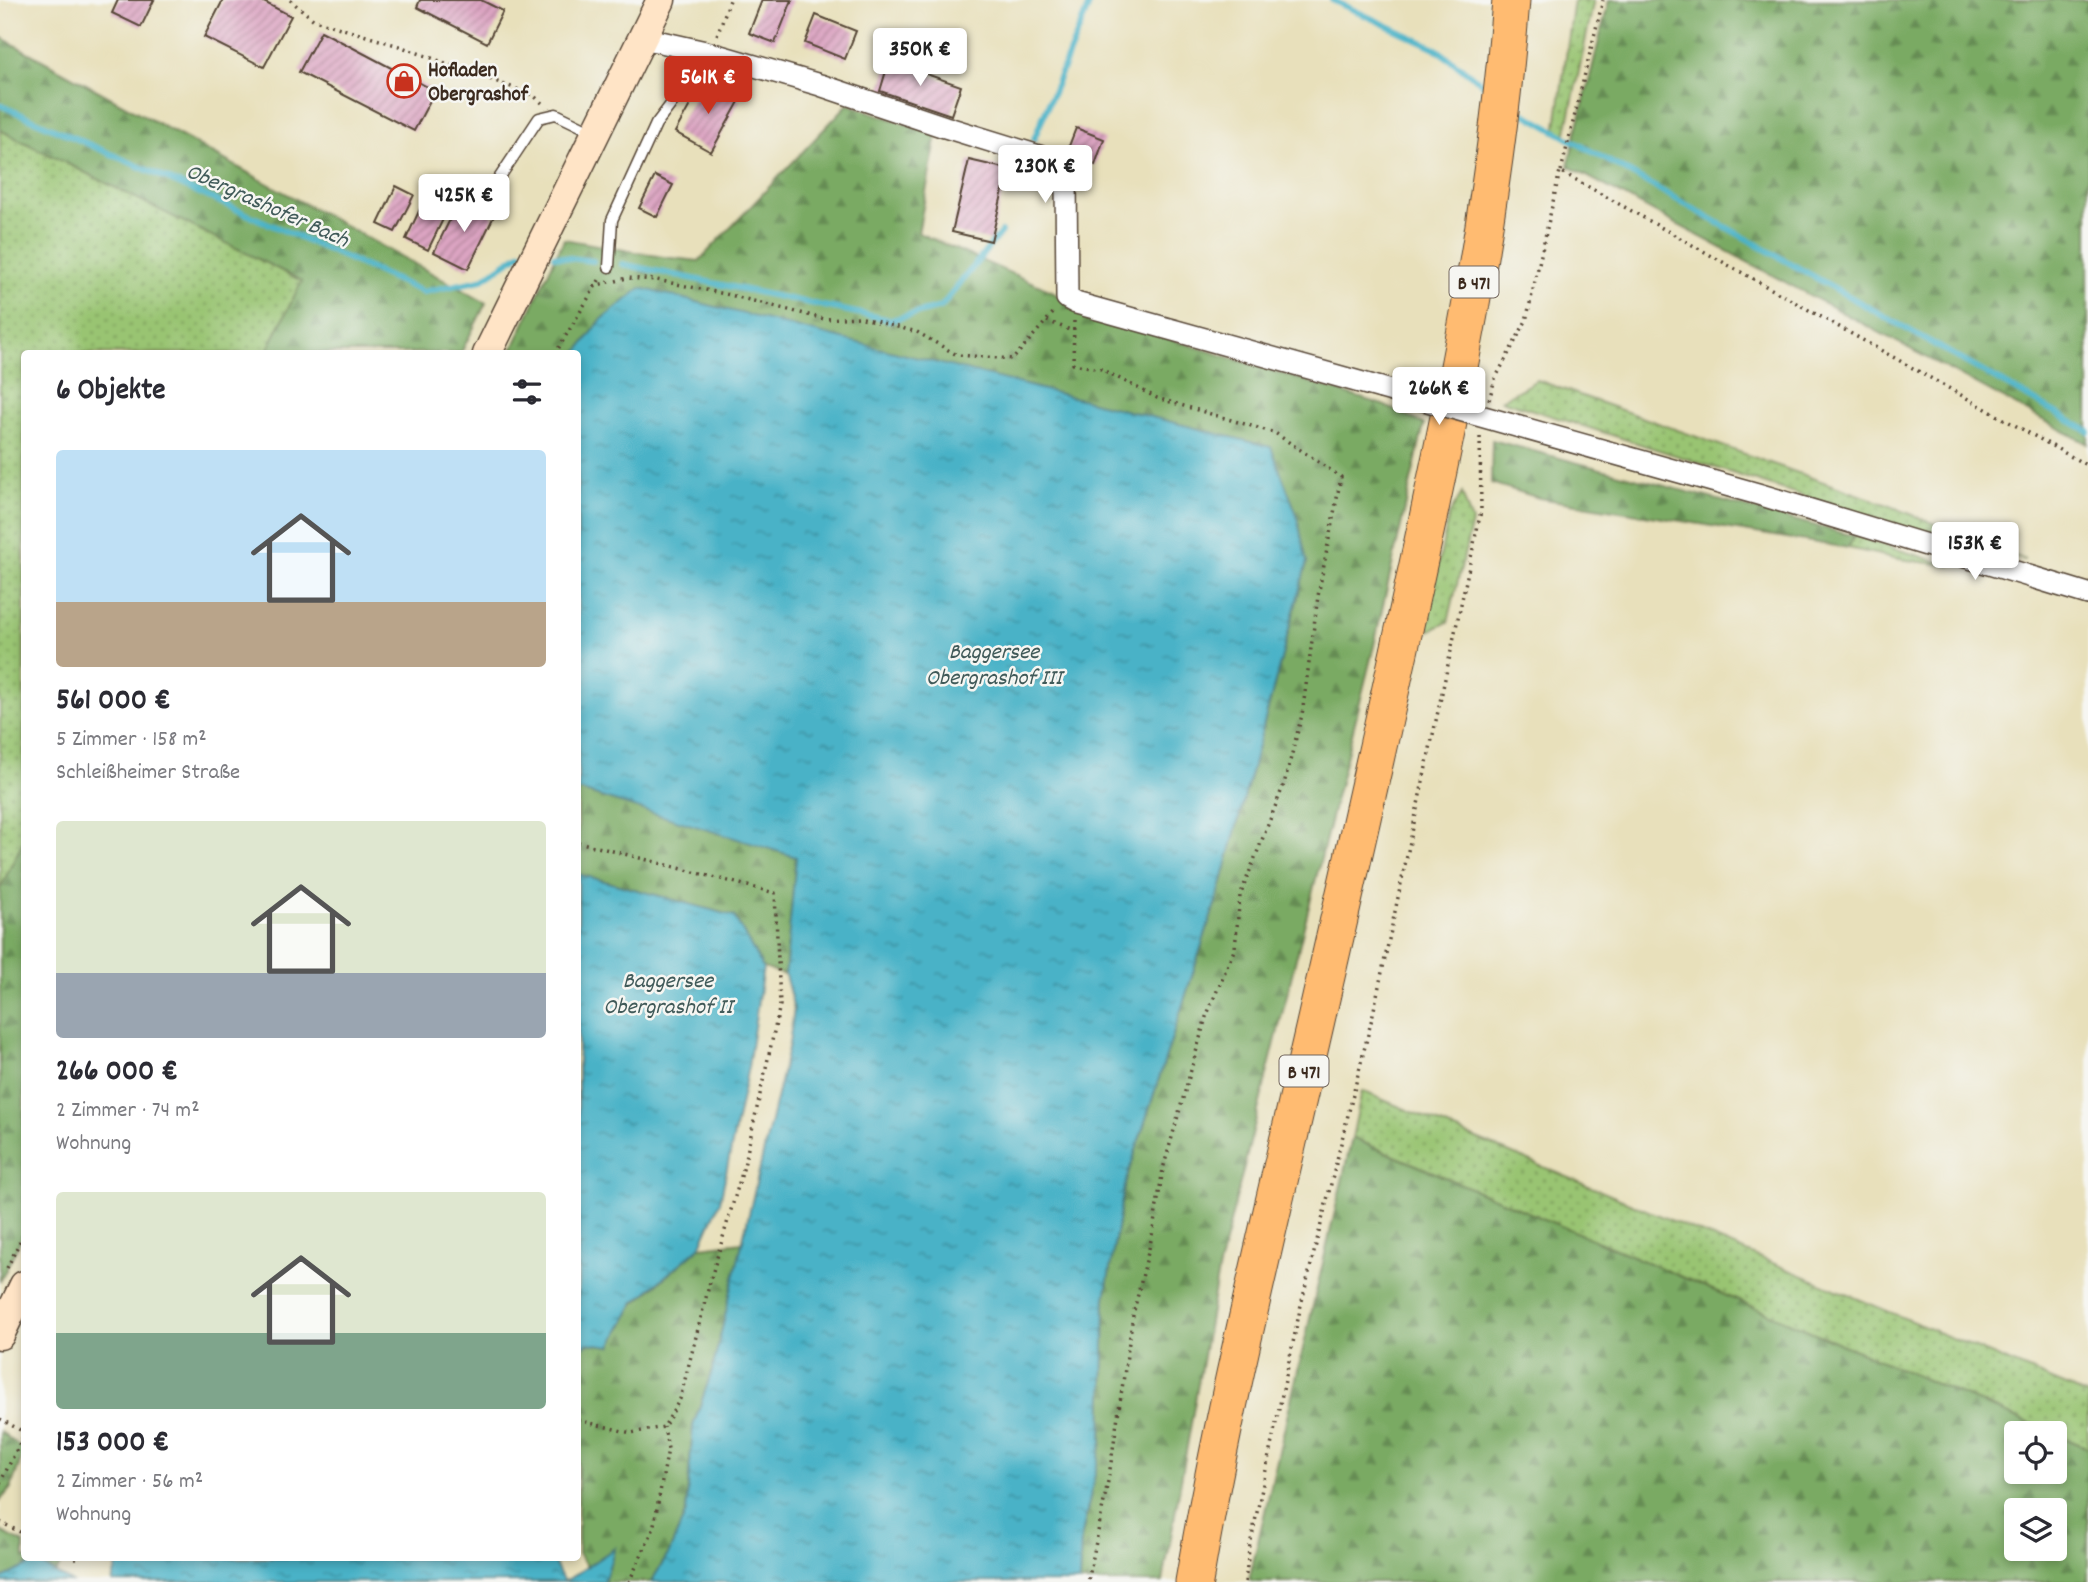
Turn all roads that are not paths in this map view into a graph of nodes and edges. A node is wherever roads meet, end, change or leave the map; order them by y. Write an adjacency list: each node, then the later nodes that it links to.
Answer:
1 (661, 0): 3 (main road)
2 (1511, 0): 12 (highway, B 471)
3 (643, 38): 4 (street); 5 (main road)
4 (710, 53): 7 (lane); 9 (street, bridge)
5 (596, 133): 6 (lane); 8 (main road)
6 (484, 201)
7 (609, 267)
8 (489, 350)
9 (2088, 594)
10 (15, 1278): 11 (main road)
11 (0, 1335)
12 (1194, 1582)

